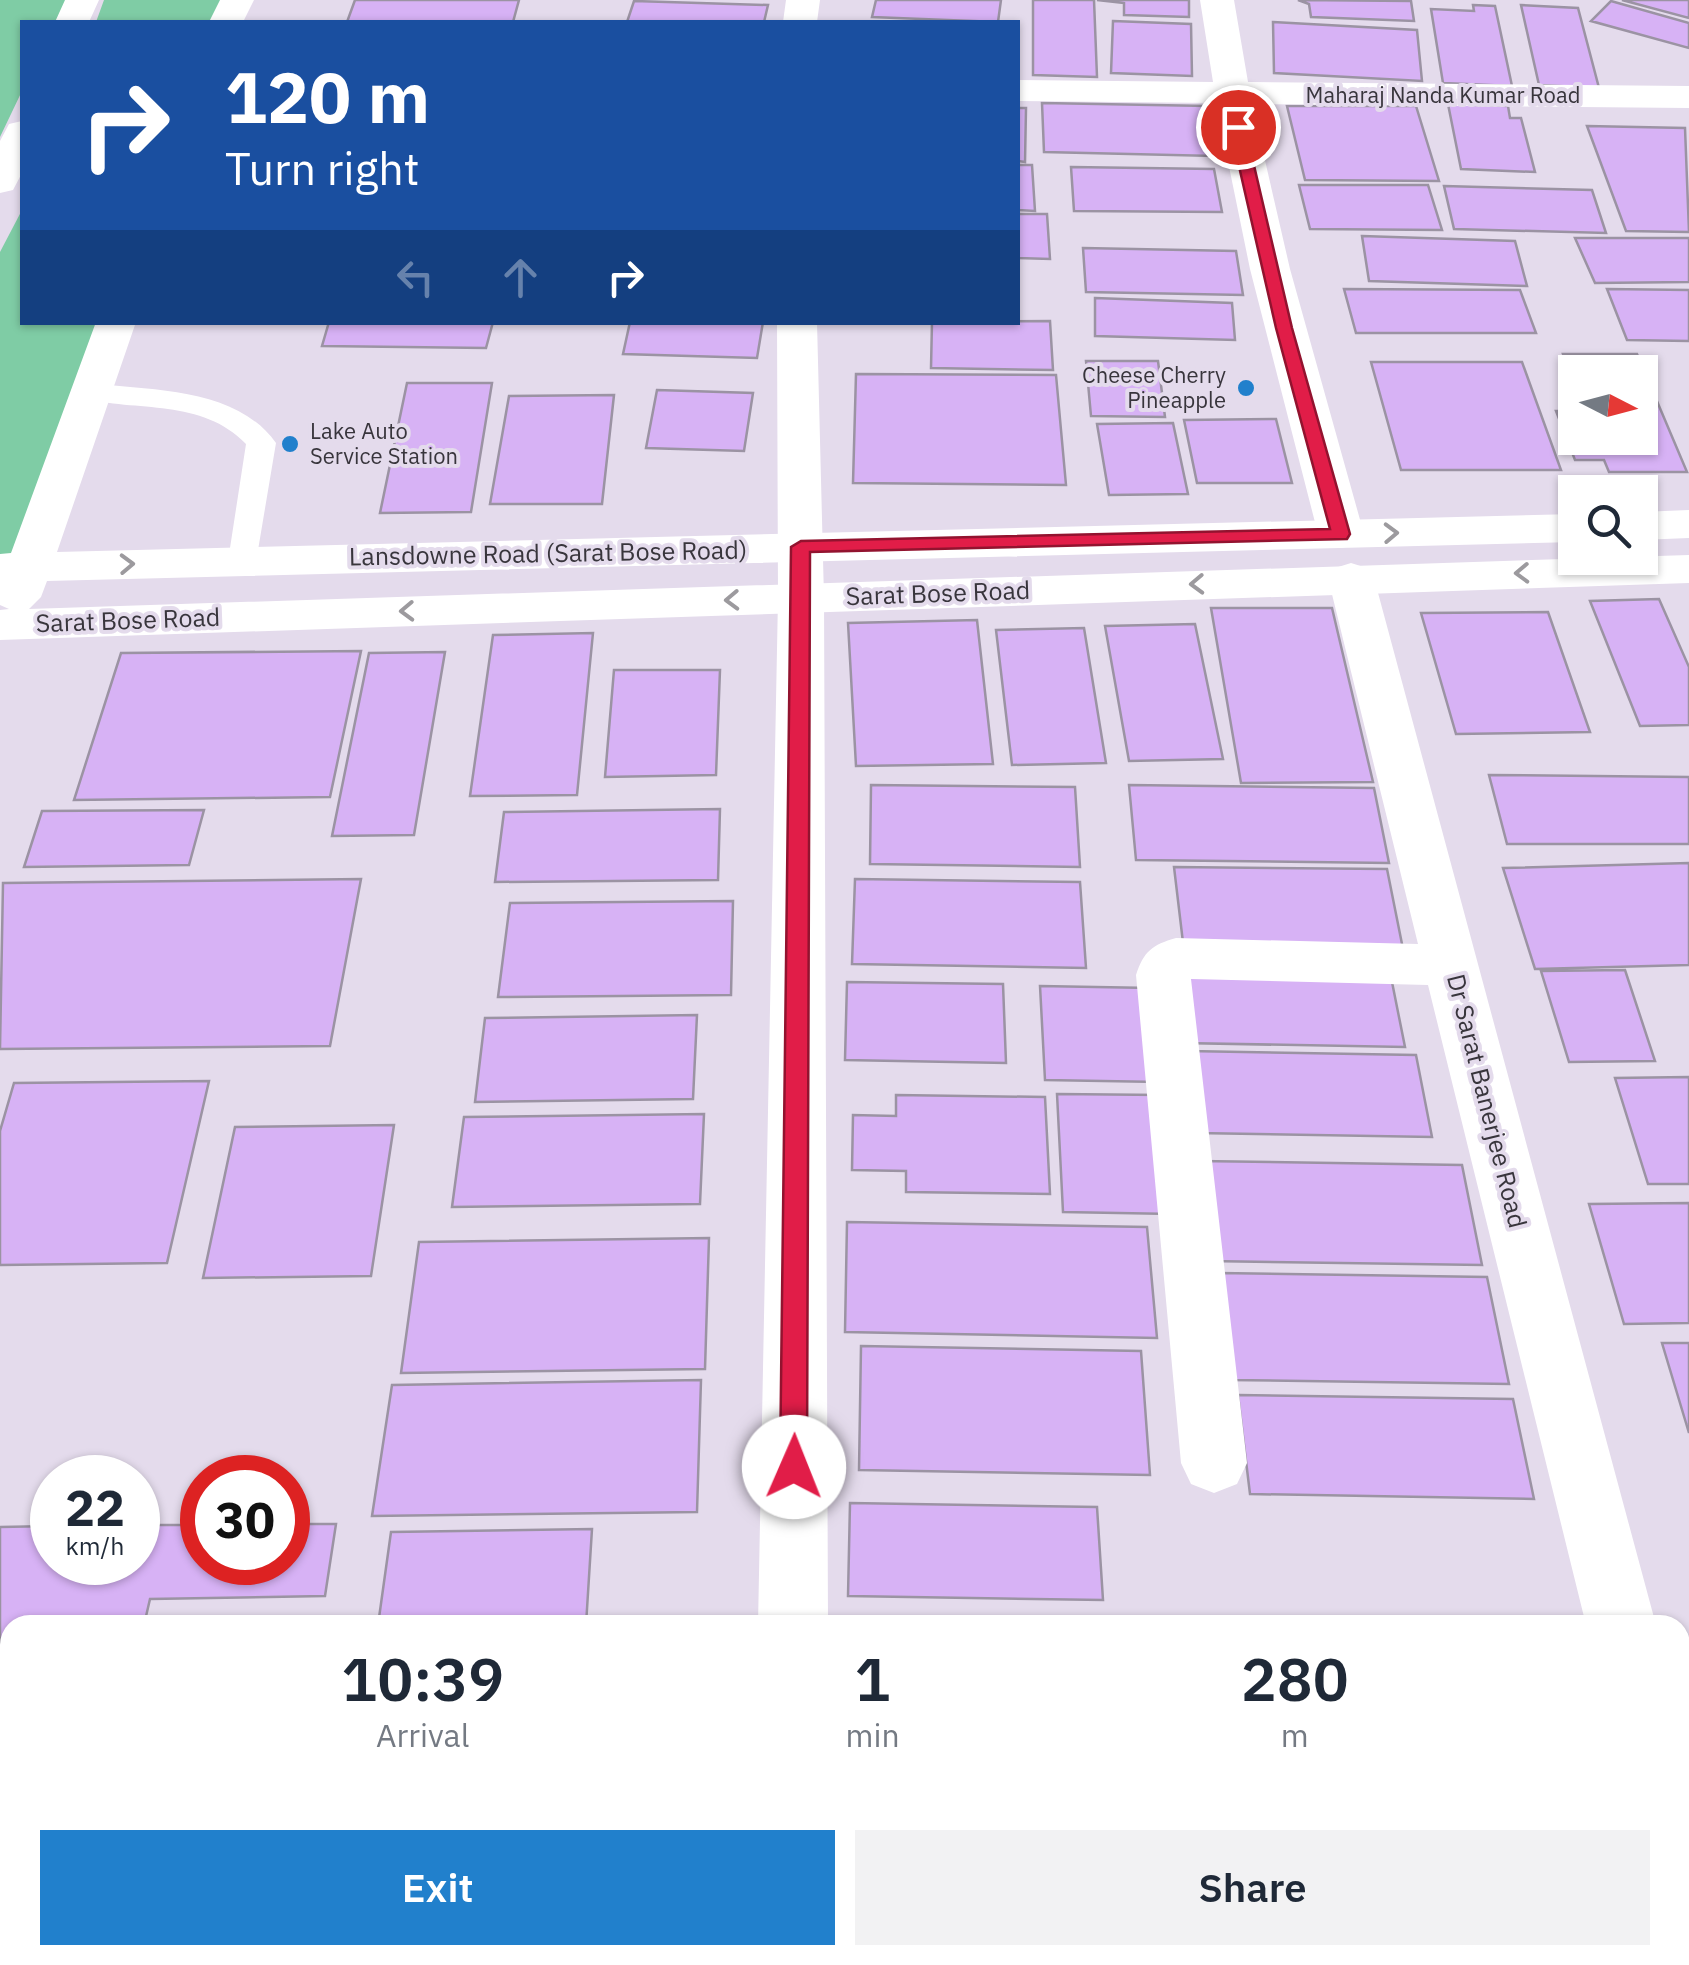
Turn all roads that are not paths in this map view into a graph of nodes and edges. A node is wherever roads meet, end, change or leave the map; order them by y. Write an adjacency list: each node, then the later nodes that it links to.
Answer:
1 (1217, 0): 3 (street, Dr Sarat Banerjee Road)
2 (1020, 91): 3 (street, Maharaj Nanda Kumar Road)
3 (1230, 94): 4 (street, Maharaj Nanda Kumar Road); 13 (street, Dr Sarat Banerjee Road)
4 (1689, 97)
5 (20, 137): 6 (street)
6 (0, 182)
7 (115, 325): 9 (street)
8 (797, 325): 17 (street)
9 (91, 392): 14 (lane); 15 (street)
10 (1689, 524): 11 (street)
11 (1658, 525)
12 (1558, 530): 13 (street, one-way to 12)
13 (1346, 556): 16 (street, Sarat Bose Road, one-way to 13); 17 (street, Sarat Bose Road); 19 (street, Dr Sarat Banerjee Road)
14 (244, 561): 15 (street, Lansdowne Road (Sarat Bose Road), one-way to 14); 17 (street, Lansdowne Road (Sarat Bose Road))
15 (15, 567): 18 (street)
16 (1689, 568)
17 (801, 572): 18 (street, Sarat Bose Road, one-way to 18); 21 (street)
18 (2, 630)
19 (1452, 964): 20 (street); 22 (street, Dr Sarat Banerjee Road)
20 (1214, 1463)
21 (792, 1615)
22 (1618, 1615)

